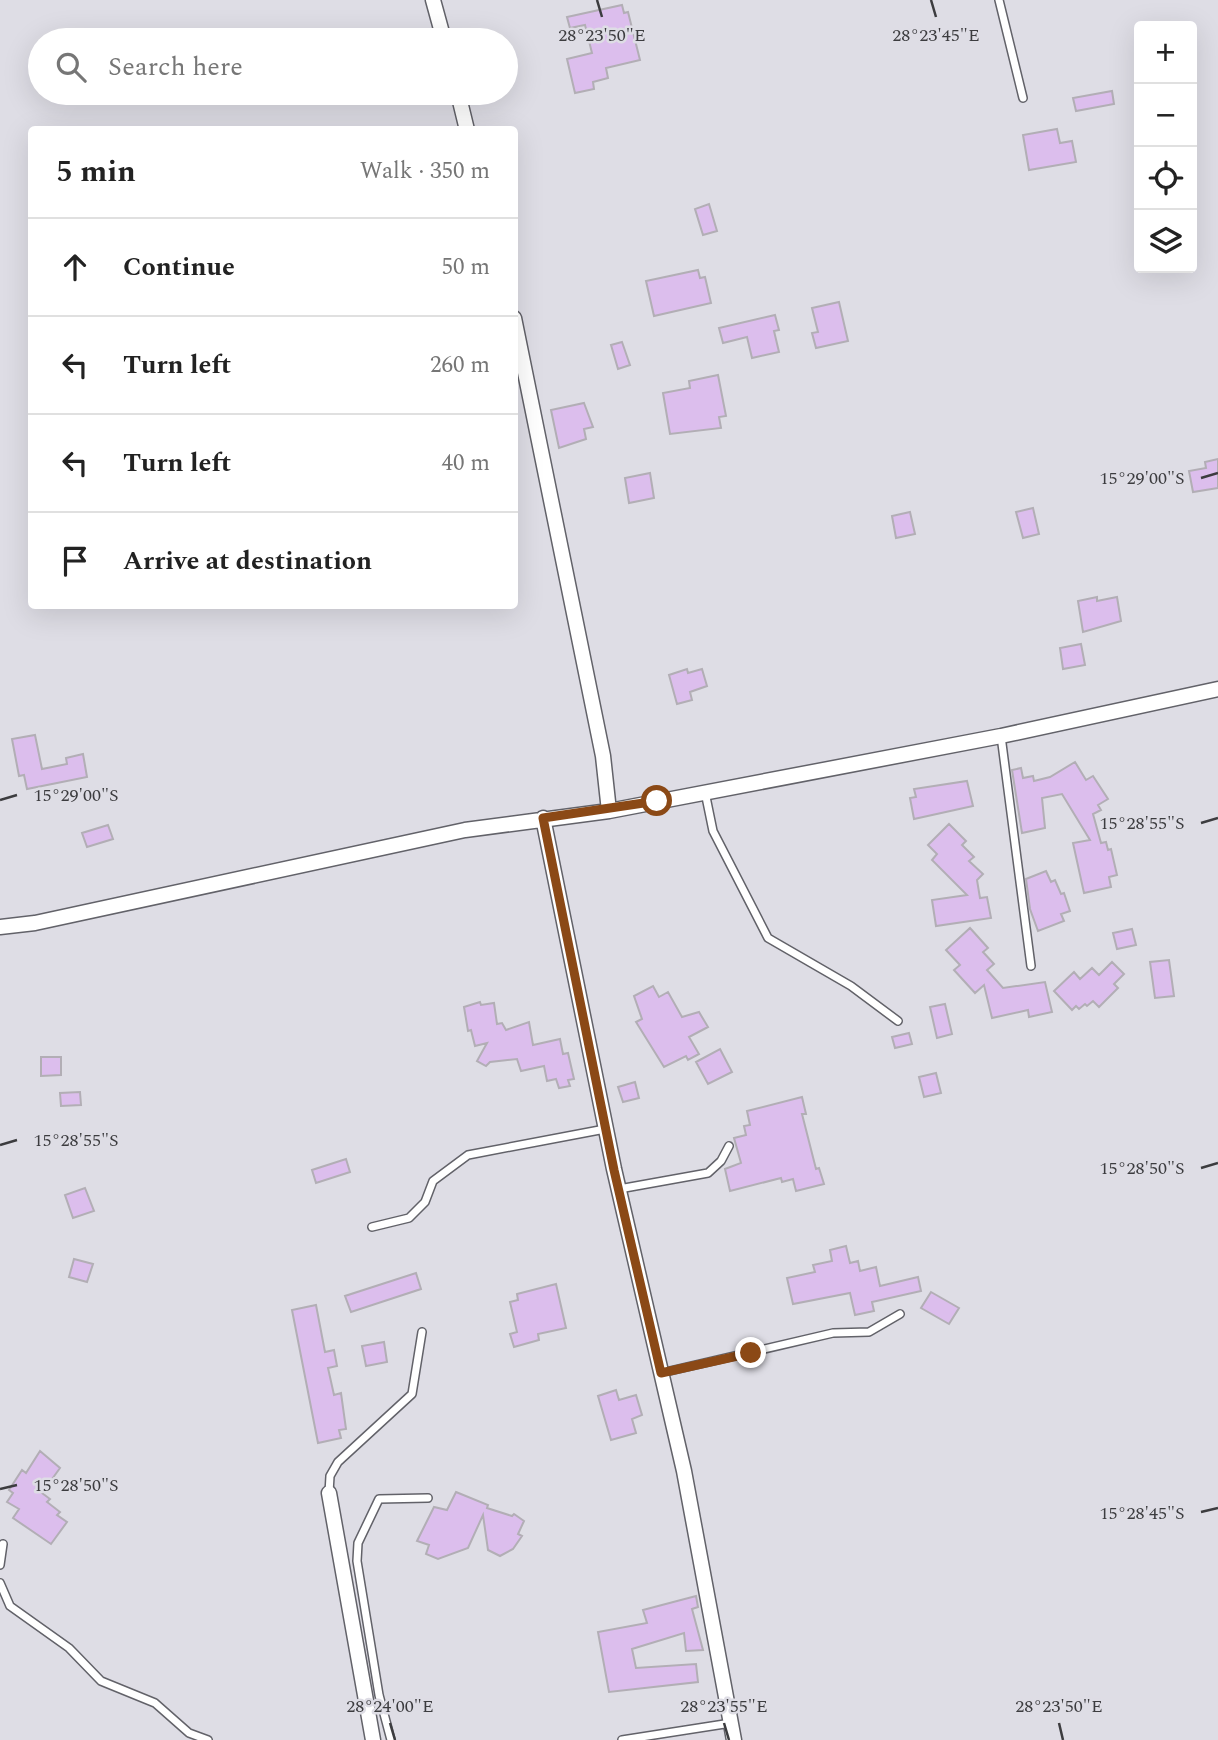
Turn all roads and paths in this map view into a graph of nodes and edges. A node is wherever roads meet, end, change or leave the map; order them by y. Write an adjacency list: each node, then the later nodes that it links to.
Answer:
1 (432, 0): 3 (street)
2 (999, 0): 4 (lane)
3 (440, 28)
4 (1023, 98)
5 (461, 105): 6 (street)
6 (466, 126)
7 (518, 338): 11 (street)
8 (1218, 689): 9 (street)
9 (1001, 736): 10 (street); 14 (lane)
10 (704, 791): 11 (street); 15 (lane)
11 (609, 811): 12 (street)
12 (543, 818): 13 (street); 16 (street)
13 (0, 927)
14 (1031, 966)
15 (898, 1021)
16 (605, 1129): 18 (street); 19 (lane)
17 (729, 1146): 18 (lane)
18 (618, 1189): 22 (street)
19 (372, 1227)
20 (900, 1314): 22 (lane)
21 (422, 1332): 23 (lane)
22 (661, 1373): 28 (street)
23 (329, 1493): 30 (street)
24 (428, 1498): 31 (lane)
25 (3, 1545): 26 (lane)
26 (0, 1565)
27 (0, 1583): 29 (lane)
28 (731, 1723): 32 (lane); 33 (street)
29 (208, 1740)
30 (373, 1740)
31 (391, 1740)
32 (622, 1740)
33 (734, 1740)

